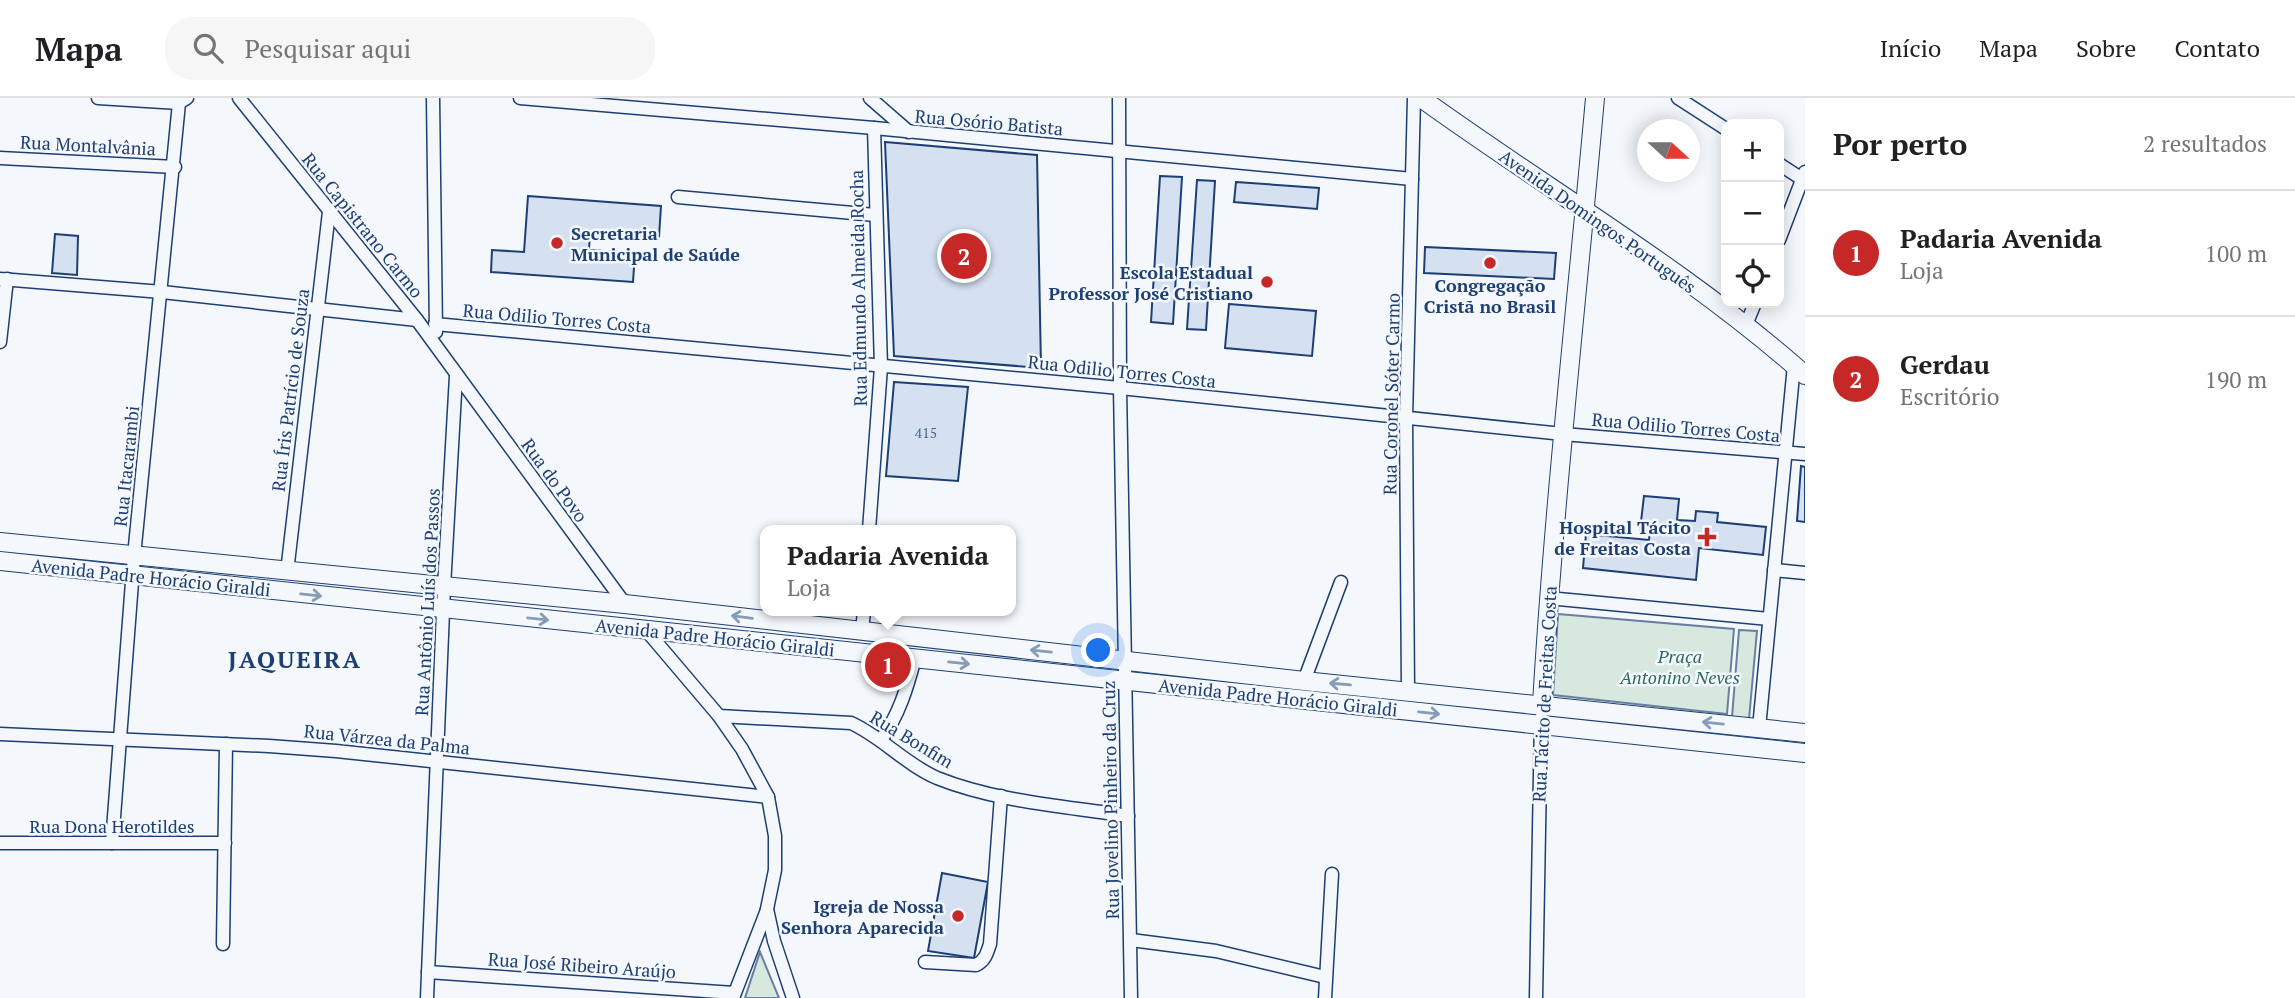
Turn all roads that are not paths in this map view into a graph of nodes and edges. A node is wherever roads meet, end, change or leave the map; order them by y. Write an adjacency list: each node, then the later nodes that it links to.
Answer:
1 (98, 98): 12 (street)
2 (239, 98): 25 (street, Rua Capistrano Carmo)
3 (433, 98): 33 (street)
4 (520, 98): 13 (street, Rua Osório Batista)
5 (626, 98): 13 (street)
6 (870, 98): 16 (street)
7 (1119, 98): 17 (street, Rua Jovelino Pinheiro da Cruz)
8 (1414, 98): 22 (street, Rua Coronel Sóter Carmo)
9 (1421, 98): 24 (street, Avenida Domingos Português)
10 (1595, 98): 24 (street, Rua Tácito de Freitas Costa)
11 (1678, 98): 14 (street)
12 (183, 100): 20 (street, Rua Itacarambi)
13 (636, 108): 15 (street, Rua Osório Batista)
14 (1721, 126)
15 (874, 128): 16 (street, Rua Osório Batista); 26 (street, Rua Edmundo Almeida Rocha)
16 (910, 133): 17 (street, Rua Osório Batista)
17 (1120, 152): 22 (street, Rua Osório Batista); 40 (street, Rua Jovelino Pinheiro da Cruz)
18 (0, 159): 20 (street, Rua Montalvânia)
19 (1784, 166): 21 (street)
20 (175, 167): 29 (street, Rua Itacarambi)
21 (1804, 175): 27 (street)
22 (1412, 179): 41 (street, Rua Coronel Sóter Carmo)
23 (678, 197): 26 (street)
24 (1585, 211): 34 (street, Avenida Domingos Português); 42 (street, Rua Tácito de Freitas Costa)
25 (329, 212): 31 (street, Rua Íris Patrício de Souza); 32 (street, Rua Capistrano Carmo)
26 (875, 215): 37 (street, Rua Edmundo Almeida Rocha)
27 (1784, 227)
28 (4, 279): 29 (street); 35 (street)
29 (162, 292): 31 (street); 47 (street, Rua Itacarambi)
30 (1753, 308): 34 (street)
31 (317, 310): 32 (street); 50 (street, Rua Íris Patrício de Souza)
32 (416, 320): 36 (street, Rua Capistrano Carmo)
33 (435, 324): 36 (street); 37 (street, Rua Odilio Torres Costa)
34 (1746, 325): 38 (street, Avenida Domingos Português)
35 (0, 342)
36 (436, 347): 39 (street, Rua Capistrano Carmo)
37 (880, 367): 40 (street, Rua Odilio Torres Costa); 45 (street, Rua Edmundo Almeida Rocha)
38 (1799, 370): 43 (street)
39 (456, 376): 54 (street, Rua Antônio Luís dos Passos); 56 (street, Rua do Povo)
40 (1120, 388): 41 (street, Rua Odilio Torres Costa); 63 (street, Rua Jovelino Pinheiro da Cruz)
41 (1406, 418): 42 (street, Rua Odilio Torres Costa); 66 (street, Rua Coronel Sóter Carmo)
42 (1563, 434): 43 (street, Rua Odilio Torres Costa); 55 (street, Rua Tácito de Freitas Costa)
43 (1785, 453): 44 (street, Rua Odilio Torres Costa); 49 (street)
44 (1805, 454)
45 (869, 525)
46 (0, 542): 47 (street, Avenida Padre Horácio Giraldi)
47 (134, 556): 50 (street, Avenida Padre Horácio Giraldi); 52 (street, Rua Itacarambi)
48 (0, 561): 52 (street, Avenida Padre Horácio Giraldi)
49 (1774, 570): 51 (street); 59 (street)
50 (287, 572): 54 (street, Avenida Padre Horácio Giraldi)
51 (1805, 573)
52 (132, 576): 57 (street, Avenida Padre Horácio Giraldi, one-way to 57); 73 (street, Rua Itacarambi)
53 (1341, 582): 64 (street)
54 (444, 587): 56 (street, Avenida Padre Horácio Giraldi); 57 (street, Rua Antônio Luís dos Passos)
55 (1548, 598): 59 (street); 67 (street, Rua Tácito de Freitas Costa)
56 (625, 604): 61 (street, Avenida Padre Horácio Giraldi, one-way to 56)
57 (443, 609): 60 (street, Avenida Padre Horácio Giraldi, one-way to 60); 77 (street, Rua Antônio Luís dos Passos)
58 (864, 616): 61 (street)
59 (1769, 619): 70 (street)
60 (646, 630): 62 (street, Avenida Padre Horácio Giraldi); 68 (street)
61 (862, 631): 63 (street, Avenida Padre Horácio Giraldi, one-way to 61)
62 (915, 658): 65 (street, Avenida Padre Horácio Giraldi, one-way to 65); 74 (street)
63 (1125, 660): 64 (street, Avenida Padre Horácio Giraldi); 65 (street, Rua Jovelino Pinheiro da Cruz)
64 (1304, 681): 66 (street, Avenida Padre Horácio Giraldi, one-way to 64)
65 (1125, 682): 69 (street, Avenida Padre Horácio Giraldi, one-way to 69); 80 (street, Rua Jovelino Pinheiro da Cruz)
66 (1408, 691): 67 (street, Avenida Padre Horácio Giraldi)
67 (1542, 704): 69 (street, Rua Tácito de Freitas Costa); 70 (street, Avenida Padre Horácio Giraldi, one-way to 67)
68 (719, 716): 74 (street, Rua Bonfim); 79 (street)
69 (1541, 724): 76 (street, Avenida Padre Horácio Giraldi); 96 (street, Rua Tácito de Freitas Costa)
70 (1759, 728): 71 (street, Avenida Padre Horácio Giraldi)
71 (1805, 733)
72 (0, 734): 73 (street, Rua Várzea da Palma)
73 (119, 738): 75 (street, Rua Várzea da Palma); 81 (street, Rua Itacarambi)
74 (881, 740): 78 (street, Rua Bonfim)
75 (226, 744): 77 (street, Rua Várzea da Palma); 82 (street)
76 (1805, 753)
77 (437, 762): 79 (street, Rua Várzea da Palma); 89 (street, Rua Antônio Luís dos Passos)
78 (1001, 796): 80 (street, Rua Bonfim); 88 (street)
79 (768, 797): 85 (street)
80 (1128, 816): 86 (street, Rua Jovelino Pinheiro da Cruz)
81 (112, 843): 82 (street, Rua Dona Herotildes); 83 (street, Rua Dona Herotildes)
82 (225, 843): 87 (street)
83 (0, 844)
84 (1332, 874): 90 (street)
85 (767, 909): 91 (street); 93 (street)
86 (1131, 940): 90 (street); 94 (street, Rua Jovelino Pinheiro da Cruz)
87 (223, 944)
88 (925, 962)
89 (428, 972): 91 (street, Rua José Ribeiro Araújo); 92 (street, Rua Antônio Luís dos Passos)
90 (1325, 977): 95 (street)
91 (734, 996)
92 (427, 998)
93 (793, 998)
94 (1131, 998)
95 (1325, 998)
96 (1536, 998)

